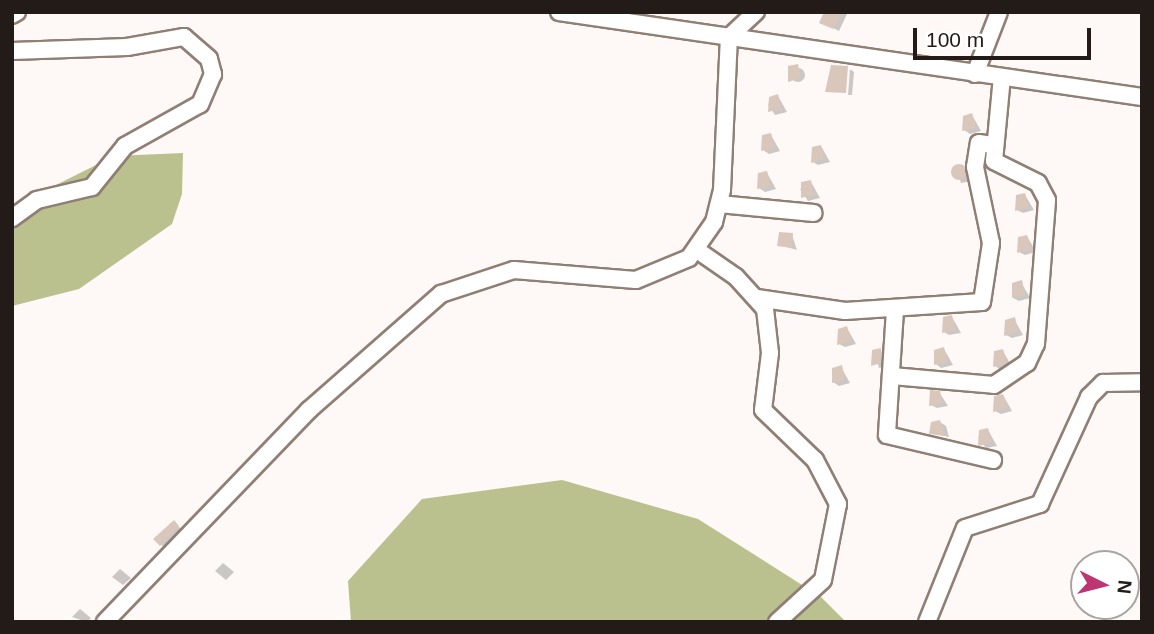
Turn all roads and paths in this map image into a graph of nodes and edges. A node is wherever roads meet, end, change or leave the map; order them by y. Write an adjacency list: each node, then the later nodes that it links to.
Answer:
1 (18, 12): 5 (street)
2 (559, 12): 6 (street)
3 (757, 12): 6 (street)
4 (999, 12): 8 (street)
5 (12, 15)
6 (729, 37): 8 (street); 12 (street)
7 (12, 51): 14 (street)
8 (975, 74): 9 (street)
9 (1002, 77): 10 (street); 11 (street)
10 (1142, 97)
11 (994, 145): 17 (street); 18 (street)
12 (719, 204): 13 (street); 15 (street)
13 (814, 213)
14 (12, 218)
15 (697, 250): 16 (street); 21 (street)
16 (757, 298): 17 (street); 22 (street)
17 (895, 310): 18 (street)
18 (892, 376): 20 (street)
19 (1142, 382): 23 (street)
20 (993, 460)
21 (105, 622)
22 (777, 622)
23 (928, 622)

